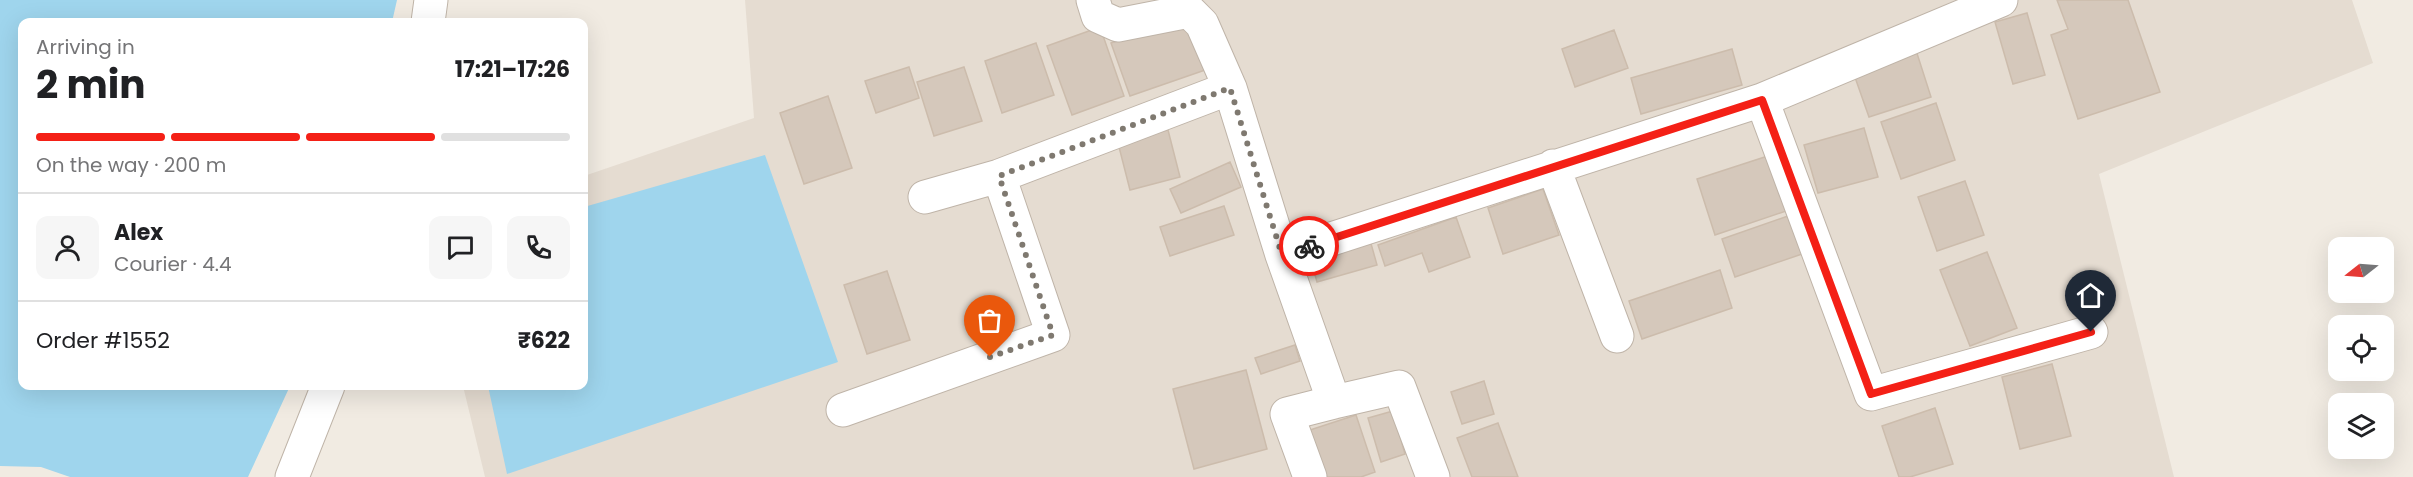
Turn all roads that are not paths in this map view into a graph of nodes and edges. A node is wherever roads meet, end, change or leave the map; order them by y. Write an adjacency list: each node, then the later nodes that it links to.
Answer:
1 (431, 0): 4 (street)
2 (1094, 0): 5 (street)
3 (2001, 0): 6 (street)
4 (429, 18)
5 (1230, 88): 8 (street); 10 (street)
6 (1762, 100): 7 (street); 11 (street)
7 (1553, 166): 10 (street); 12 (street)
8 (999, 176): 9 (street); 15 (street)
9 (925, 197)
10 (1282, 255): 14 (street)
11 (2091, 332)
12 (1617, 336)
13 (326, 390): 16 (street)
14 (1334, 402): 17 (street); 18 (street)
15 (843, 410)
16 (291, 477)
17 (1310, 477)
18 (1433, 477)

